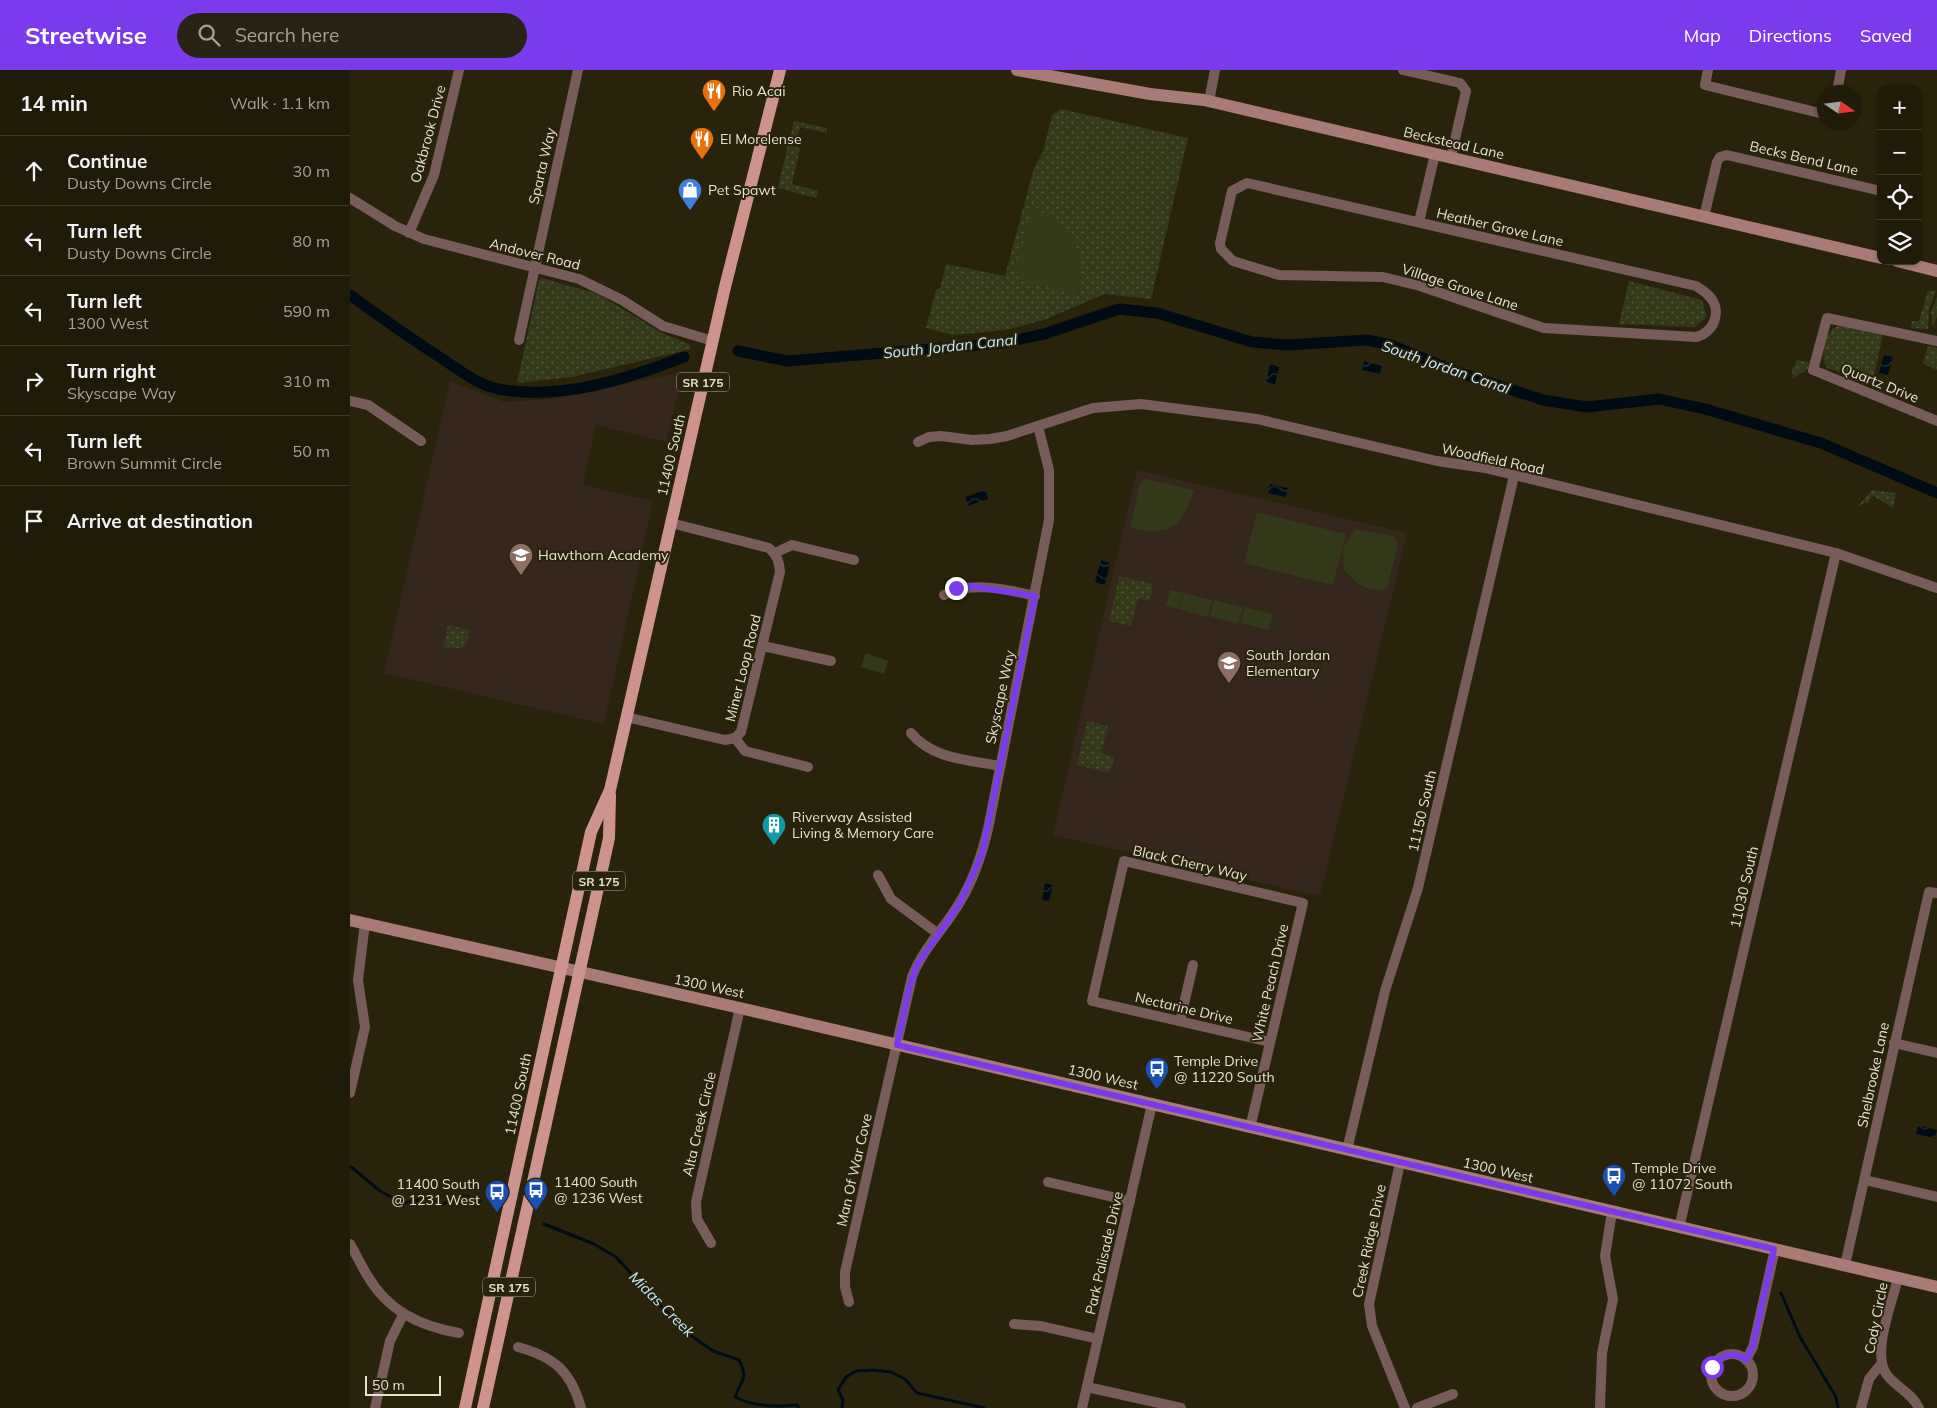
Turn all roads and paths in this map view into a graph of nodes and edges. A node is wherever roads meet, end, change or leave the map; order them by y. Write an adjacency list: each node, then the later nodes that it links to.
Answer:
1 (459, 70): 19 (street, Oakbrook Drive)
2 (578, 70): 22 (street, Sparta Way)
3 (780, 70): 27 (main road, 11400 South / SR 175)
4 (1017, 70): 10 (street, Beckstead Lane)
5 (1215, 70): 10 (street)
6 (1403, 70): 13 (street)
7 (1708, 70): 11 (street)
8 (1841, 70): 9 (street)
9 (1838, 85)
10 (1209, 101): 12 (street, Beckstead Lane)
11 (1817, 112)
12 (1434, 154): 13 (street, Beckstead Lane); 18 (street)
13 (1451, 157): 17 (street, Beckstead Lane)
14 (1238, 186): 18 (street, Heather Grove Lane); 24 (street, Village Grove Lane)
15 (1877, 189): 17 (street, Becks Bend Lane)
16 (350, 198): 19 (street, Andover Road)
17 (1704, 217): 20 (street, Beckstead Lane)
18 (1419, 222): 24 (street, Heather Grove Lane)
19 (409, 233): 22 (street, Andover Road)
20 (1877, 257)
21 (1913, 265): 23 (street)
22 (534, 269): 26 (street, Sparta Way); 27 (street, Andover Road)
23 (1937, 271)
24 (1703, 335)
25 (1936, 338): 29 (street, Quartz Drive)
26 (518, 340)
27 (713, 341): 34 (main road, 11400 South / SR 175)
28 (350, 400): 31 (street)
29 (1937, 421)
30 (1038, 426): 32 (street, Woodfield Road); 33 (street, Woodfield Road); 40 (street, Skyscape Way)
31 (421, 441)
32 (918, 442)
33 (1514, 476): 36 (street, Woodfield Road); 68 (street, 11150 South)
34 (671, 523): 35 (street); 43 (main road, 11400 South / SR 175)
35 (775, 553): 37 (street); 41 (street, Miner Loop Road)
36 (1836, 553): 38 (street, Woodfield Road); 75 (street, 11030 South)
37 (854, 560)
38 (1937, 588)
39 (944, 594): 40 (street)
40 (1035, 596): 46 (street, Skyscape Way)
41 (763, 646): 42 (street); 45 (street, Miner Loop Road)
42 (831, 661)
43 (626, 717): 45 (street, Miner Loop Road); 48 (main road, 11400 South / SR 175)
44 (912, 733): 46 (street)
45 (734, 738): 47 (street)
46 (1000, 766): 54 (street, Skyscape Way)
47 (808, 767)
48 (610, 790): 56 (main road, 11400 South / SR 175); 57 (main road, 11400 South / SR 175)
49 (878, 875): 54 (street)
50 (1933, 893): 62 (street, Shelbrooke Lane)
51 (1303, 902): 58 (street, Black Cherry Way); 61 (street, White Peach Drive)
52 (350, 920): 53 (street, 1300 West)
53 (365, 923): 56 (street, 1300 West); 65 (street)
54 (937, 933): 63 (street, Skyscape Way)
55 (1193, 965): 60 (street)
56 (561, 968): 57 (street, 1300 West); 93 (main road, 11400 South / SR 175)
57 (579, 972): 59 (street, 1300 West); 94 (main road, 11400 South / SR 175)
58 (1092, 1001): 60 (street, Nectarine Drive)
59 (740, 1008): 63 (street, 1300 West); 76 (street, Alta Creek Circle)
60 (1180, 1021): 61 (street, Nectarine Drive)
61 (1270, 1042): 67 (street, White Peach Drive)
62 (1894, 1043): 64 (street); 70 (street, Shelbrooke Lane)
63 (897, 1045): 66 (street, 1300 West); 82 (street, Man Of War Cove)
64 (1937, 1053)
65 (350, 1094)
66 (1152, 1104): 67 (street, 1300 West); 73 (street, Park Palisade Drive)
67 (1250, 1128): 68 (street, 1300 West)
68 (1347, 1150): 69 (street, 1300 West)
69 (1400, 1164): 74 (street, 1300 West); 98 (street, Creek Ridge Drive)
70 (1865, 1180): 72 (street); 79 (street, Shelbrooke Lane)
71 (1048, 1182): 73 (street)
72 (1937, 1197)
73 (1130, 1200): 86 (street, Park Palisade Drive)
74 (1612, 1212): 75 (street, 1300 West); 100 (street)
75 (1679, 1228): 78 (street, 1300 West)
76 (711, 1243)
77 (350, 1244): 83 (street)
78 (1774, 1249): 79 (street, 1300 West); 88 (street)
79 (1845, 1265): 80 (street, 1300 West)
80 (1898, 1278): 81 (street, 1300 West); 89 (street, Cody Circle)
81 (1937, 1287)
82 (849, 1302)
83 (404, 1315): 85 (street); 92 (street)
84 (1014, 1324): 86 (street)
85 (459, 1334)
86 (1098, 1339): 90 (street, Park Palisade Drive)
87 (518, 1347): 95 (street)
88 (1746, 1360): 88 (street)
89 (1881, 1364): 101 (street); 102 (street, Cody Circle)
90 (1087, 1387): 96 (street, Park Palisade Drive); 97 (street)
91 (1453, 1394): 99 (street)
92 (374, 1408)
93 (465, 1408)
94 (482, 1408)
95 (580, 1408)
96 (1082, 1408)
97 (1181, 1408)
98 (1405, 1408)
99 (1417, 1408)
100 (1600, 1408)
101 (1861, 1408)
102 (1919, 1408)

